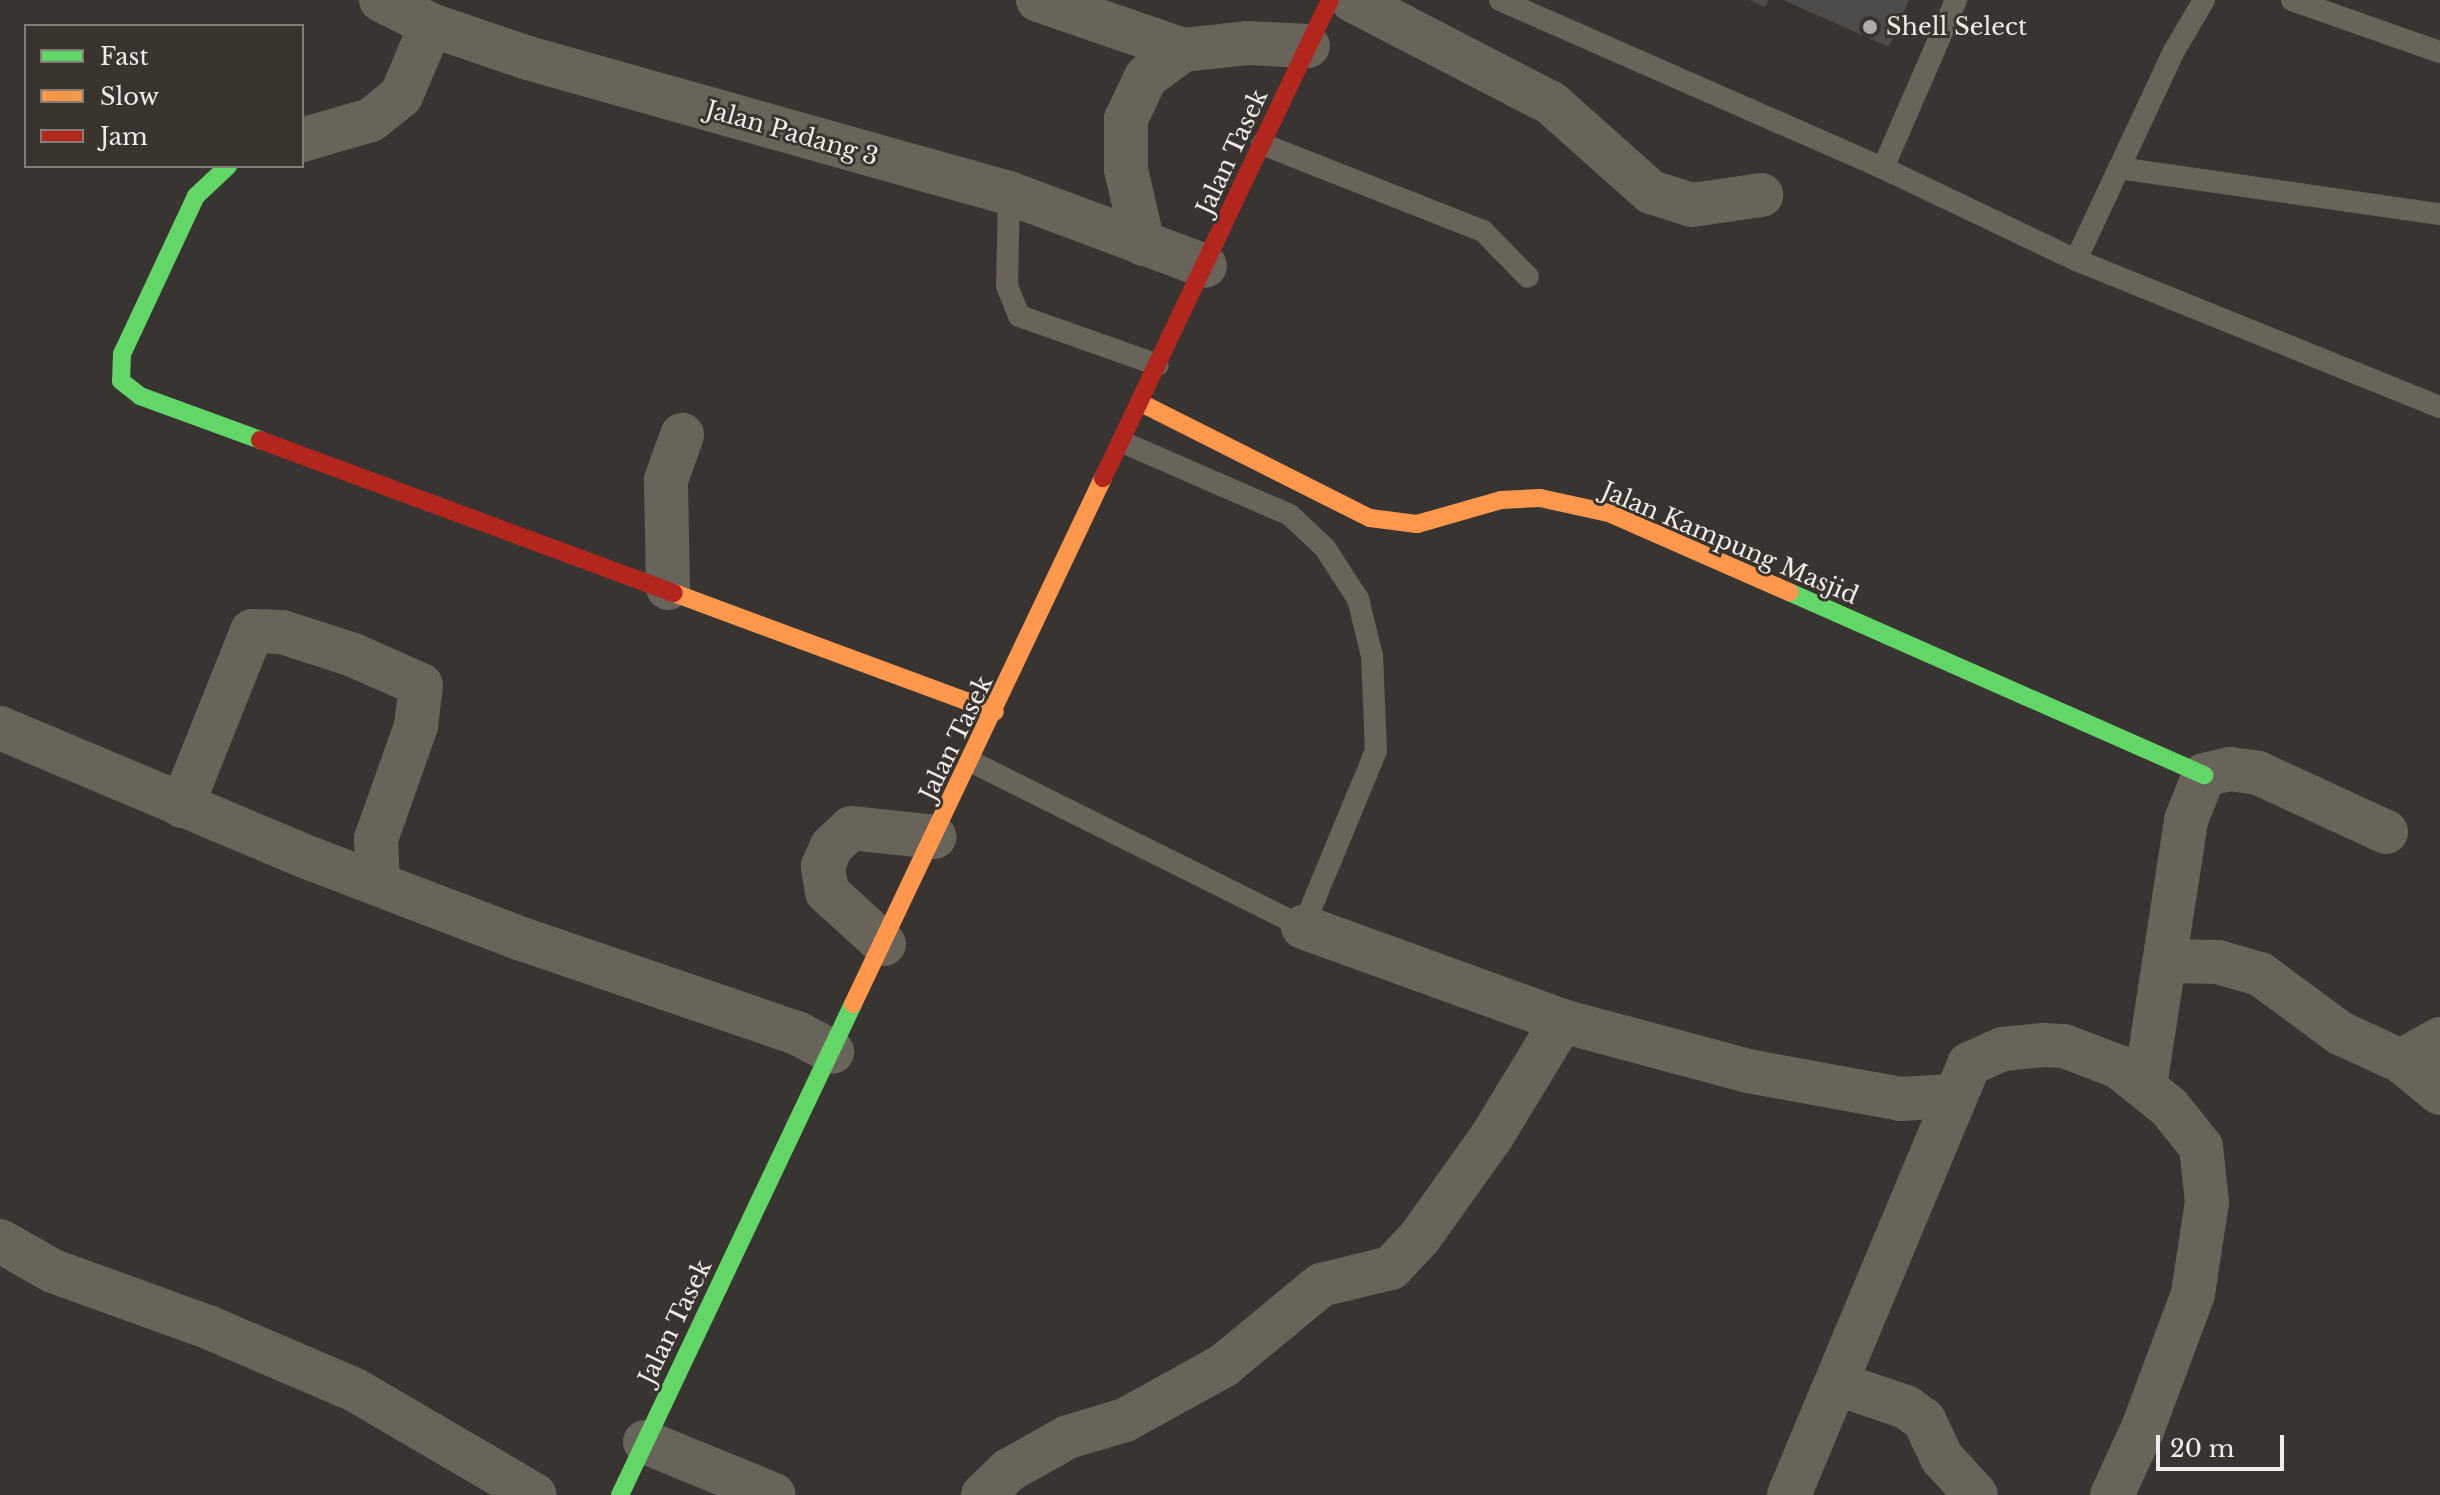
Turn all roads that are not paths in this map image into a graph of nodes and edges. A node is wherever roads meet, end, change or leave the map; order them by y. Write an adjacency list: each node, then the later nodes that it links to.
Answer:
1 (381, 0): 9 (street, Jalan Padang 3)
2 (1038, 0): 11 (street)
3 (1330, 0): 10 (street, Jalan Tasek)
4 (1352, 0): 19 (street)
5 (1500, 0): 16 (lane)
6 (1956, 0): 16 (lane)
7 (2204, 0): 17 (lane)
8 (2292, 0): 12 (lane)
9 (431, 25): 13 (street); 18 (street, Jalan Padang 3)
10 (1308, 46): 11 (street); 14 (street, Jalan Tasek)
11 (1183, 50): 21 (street)
12 (2440, 52)
13 (304, 139)
14 (1262, 144): 23 (street, Jalan Tasek); 24 (lane)
15 (226, 168): 30 (street)
16 (1883, 168): 22 (lane)
17 (2119, 168): 20 (lane); 22 (lane)
18 (1009, 193): 21 (street, Jalan Padang 3); 25 (lane)
19 (1761, 195)
20 (2440, 214)
21 (1143, 244): 23 (street, Jalan Padang 3)
22 (2076, 260): 27 (lane)
23 (1205, 266): 25 (street, Jalan Tasek)
24 (1528, 277)
25 (1158, 365): 26 (street, Jalan Tasek)
26 (1141, 403): 29 (street, Jalan Tasek); 34 (street, Jalan Kampung Masjid)
27 (2440, 407)
28 (682, 435): 30 (street)
29 (1122, 442): 31 (street, Jalan Tasek); 39 (lane)
30 (668, 588): 31 (street)
31 (995, 712): 33 (street, Jalan Tasek)
32 (0, 728): 35 (street)
33 (972, 762): 37 (street, Jalan Tasek); 39 (lane)
34 (2204, 775): 36 (street); 41 (street)
35 (182, 806): 38 (street); 38 (street)
36 (2386, 832)
37 (935, 837): 40 (street, Jalan Tasek); 40 (street)
38 (378, 884): 44 (street)
39 (1303, 927): 42 (street)
40 (884, 944): 44 (street, Jalan Tasek)
41 (2167, 961): 45 (street); 46 (street)
42 (1562, 1021): 48 (street); 55 (street)
43 (2440, 1039): 45 (street)
44 (832, 1052): 51 (street, Jalan Tasek)
45 (2401, 1061): 47 (street)
46 (2145, 1086): 48 (street); 58 (street)
47 (2440, 1093)
48 (1951, 1096): 50 (street)
49 (0, 1241): 52 (street)
50 (1838, 1384): 56 (street); 57 (street)
51 (645, 1442): 53 (street, Jalan Tasek); 54 (street)
52 (535, 1495)
53 (620, 1495)
54 (774, 1495)
55 (983, 1495)
56 (1789, 1495)
57 (1976, 1495)
58 (2112, 1495)

